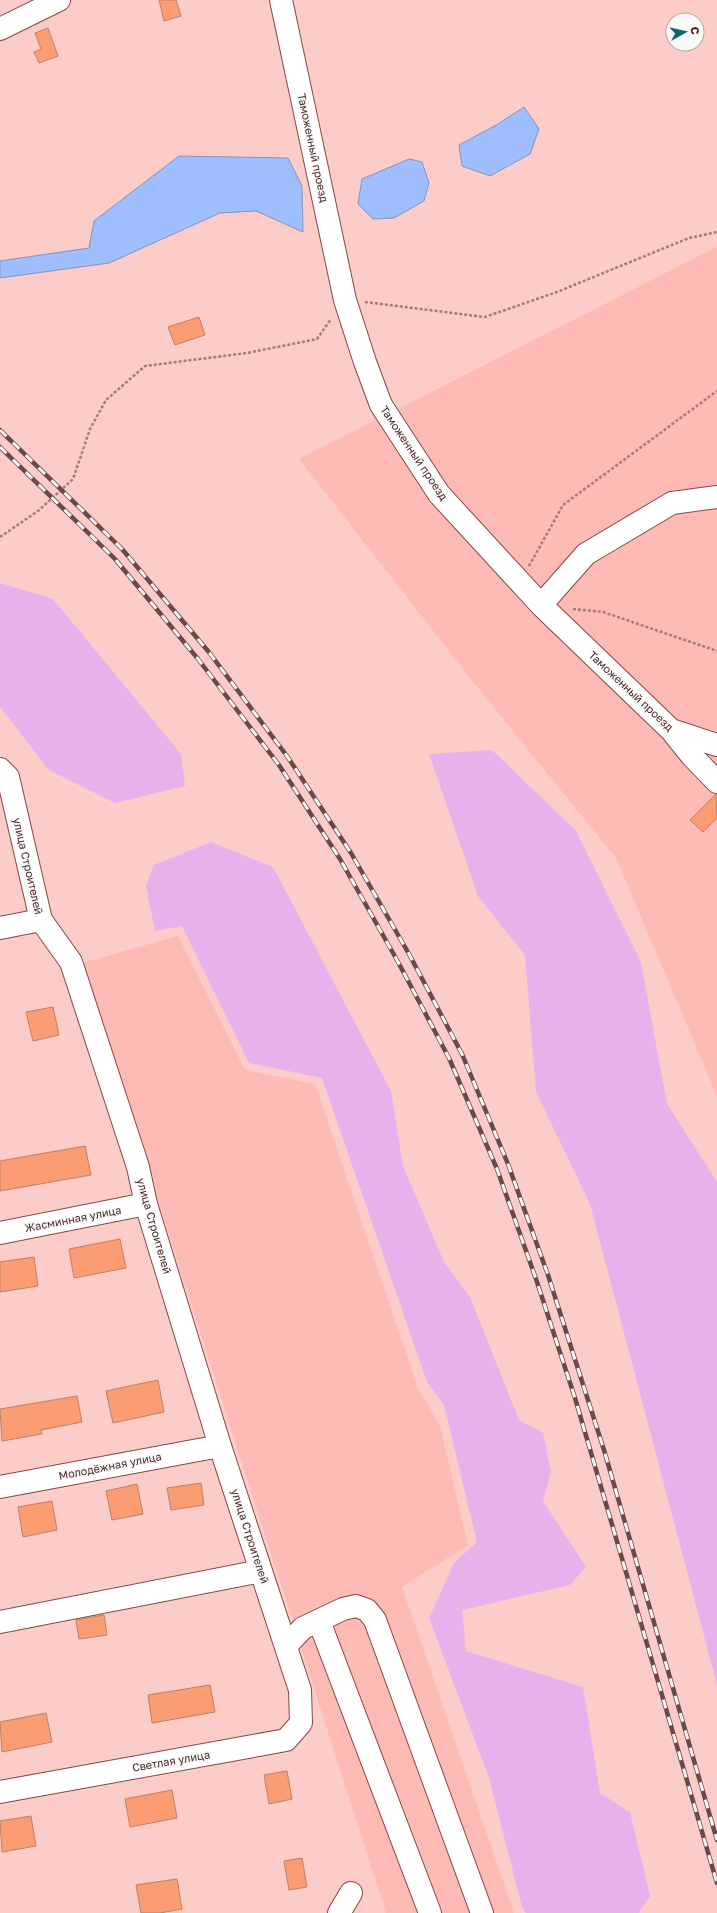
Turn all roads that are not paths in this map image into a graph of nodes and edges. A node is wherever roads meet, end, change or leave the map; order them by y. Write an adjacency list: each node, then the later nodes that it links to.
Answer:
1 (59, 0): 3 (street)
2 (281, 0): 5 (street, Таможенный проезд)
3 (0, 29)
4 (717, 497): 5 (street)
5 (541, 606): 6 (street, Таможенный проезд)
6 (671, 730): 7 (street, Таможенный проезд); 9 (street)
7 (717, 745)
8 (0, 769): 10 (street, улица Строителей)
9 (717, 782)
10 (41, 920): 11 (street); 12 (street, улица Строителей)
11 (0, 928)
12 (146, 1204): 13 (street, Жасминная улица); 14 (street, улица Строителей)
13 (0, 1233)
14 (220, 1446): 15 (street, Молодёжная улица); 16 (street, улица Строителей)
15 (0, 1487)
16 (261, 1571): 18 (street); 19 (street, улица Строителей)
17 (319, 1621): 19 (street); 24 (street); 25 (street)
18 (0, 1622)
19 (286, 1646): 20 (street, улица Строителей)
20 (300, 1690): 21 (street, Светлая улица)
21 (0, 1792)
22 (351, 1893): 23 (street)
23 (339, 1913)
24 (430, 1913)
25 (482, 1913)

